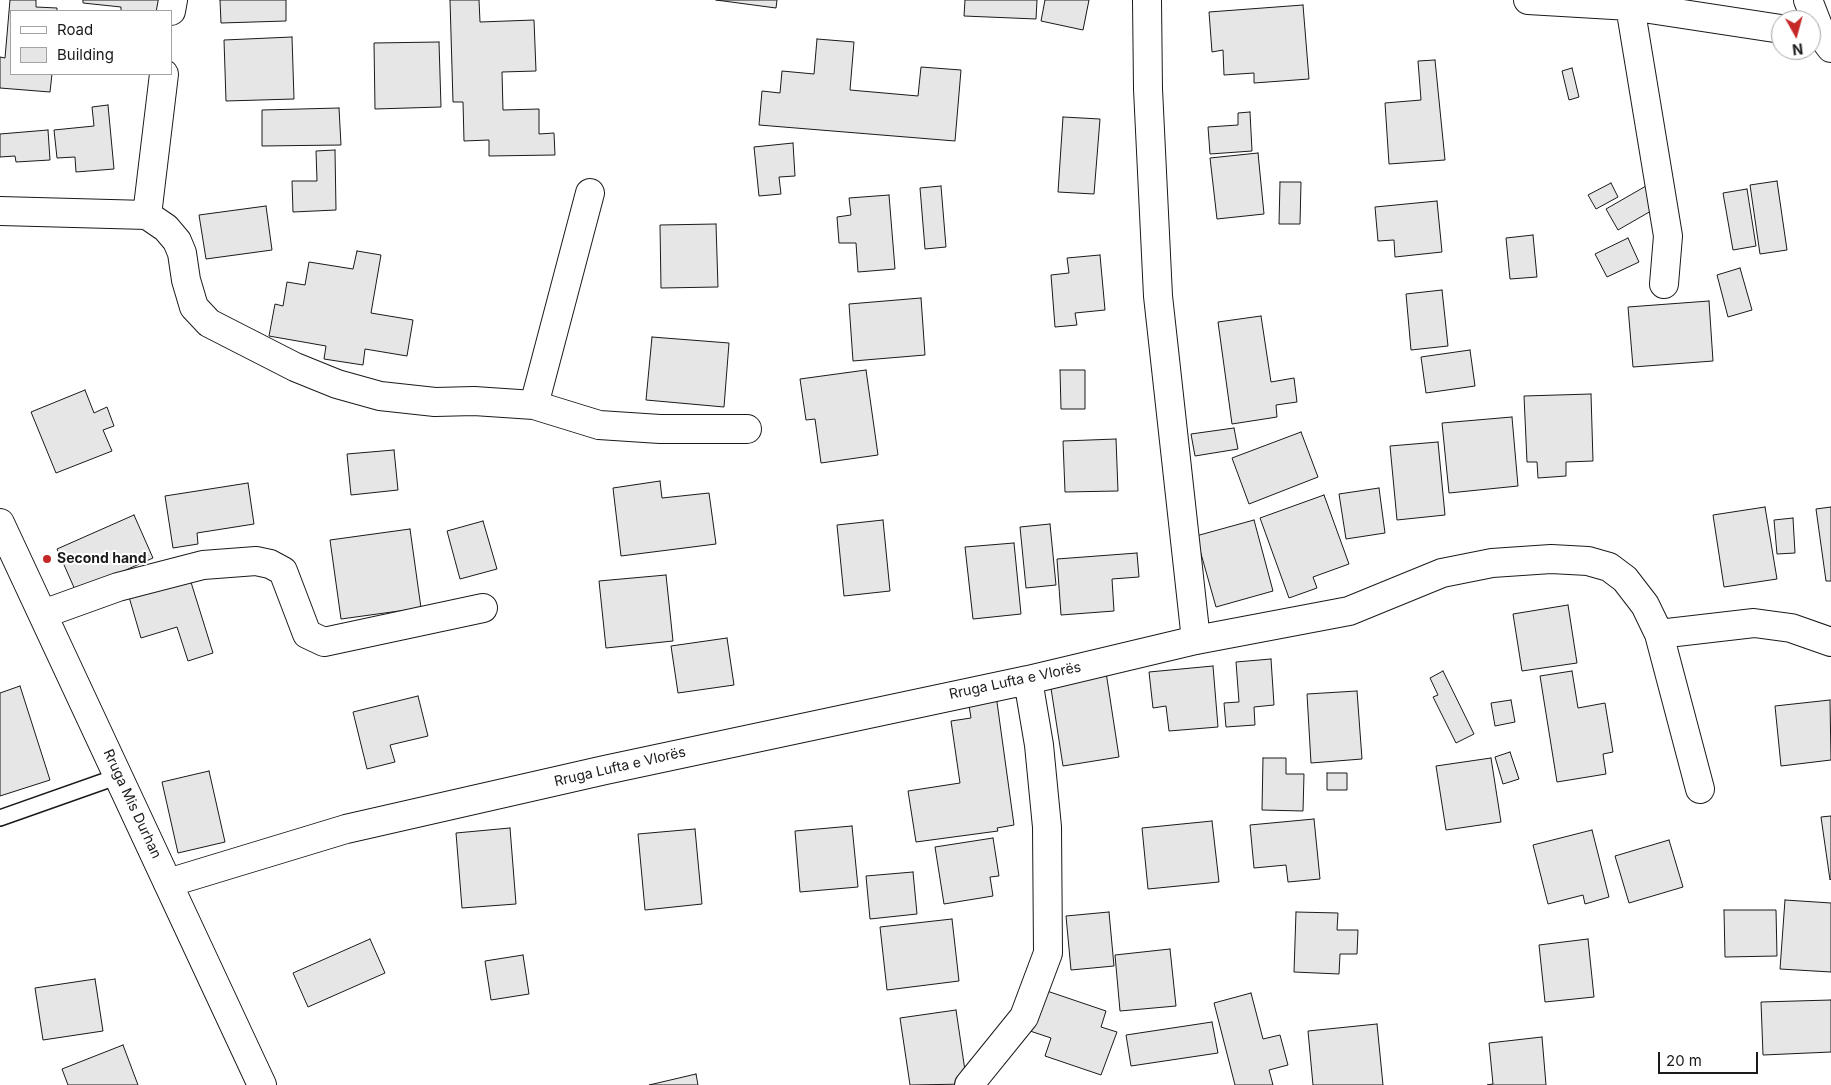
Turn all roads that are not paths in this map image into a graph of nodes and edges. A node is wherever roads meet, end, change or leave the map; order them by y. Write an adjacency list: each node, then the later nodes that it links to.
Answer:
1 (1146, 0): 17 (street)
2 (1528, 0): 3 (street)
3 (1630, 6): 4 (street); 9 (street)
4 (1771, 27)
5 (164, 75): 8 (street)
6 (590, 193): 10 (street)
7 (0, 211): 8 (street)
8 (146, 215): 10 (street)
9 (1664, 284)
10 (534, 405): 11 (street)
11 (747, 429)
12 (0, 523): 13 (street, Rruga Mis Durhan)
13 (7, 557): 15 (street, Rruga Mis Durhan)
14 (483, 608): 15 (street)
15 (44, 614): 20 (street, Rruga Mis Durhan)
16 (1659, 634): 17 (street, Rruga Lufta e Vlorës); 18 (street); 21 (street, Rruga Lufta e Vlorës)
17 (1196, 640): 19 (street, Rruga Lufta e Vlorës)
18 (1831, 642)
19 (1028, 680): 23 (street, Rruga Lufta e Vlorës); 25 (street)
20 (119, 776): 22 (lane); 23 (street, Rruga Mis Durhan)
21 (1700, 789)
22 (0, 818)
23 (168, 883): 24 (street, Rruga Mis Durhan)
24 (262, 1085)
25 (969, 1085)

